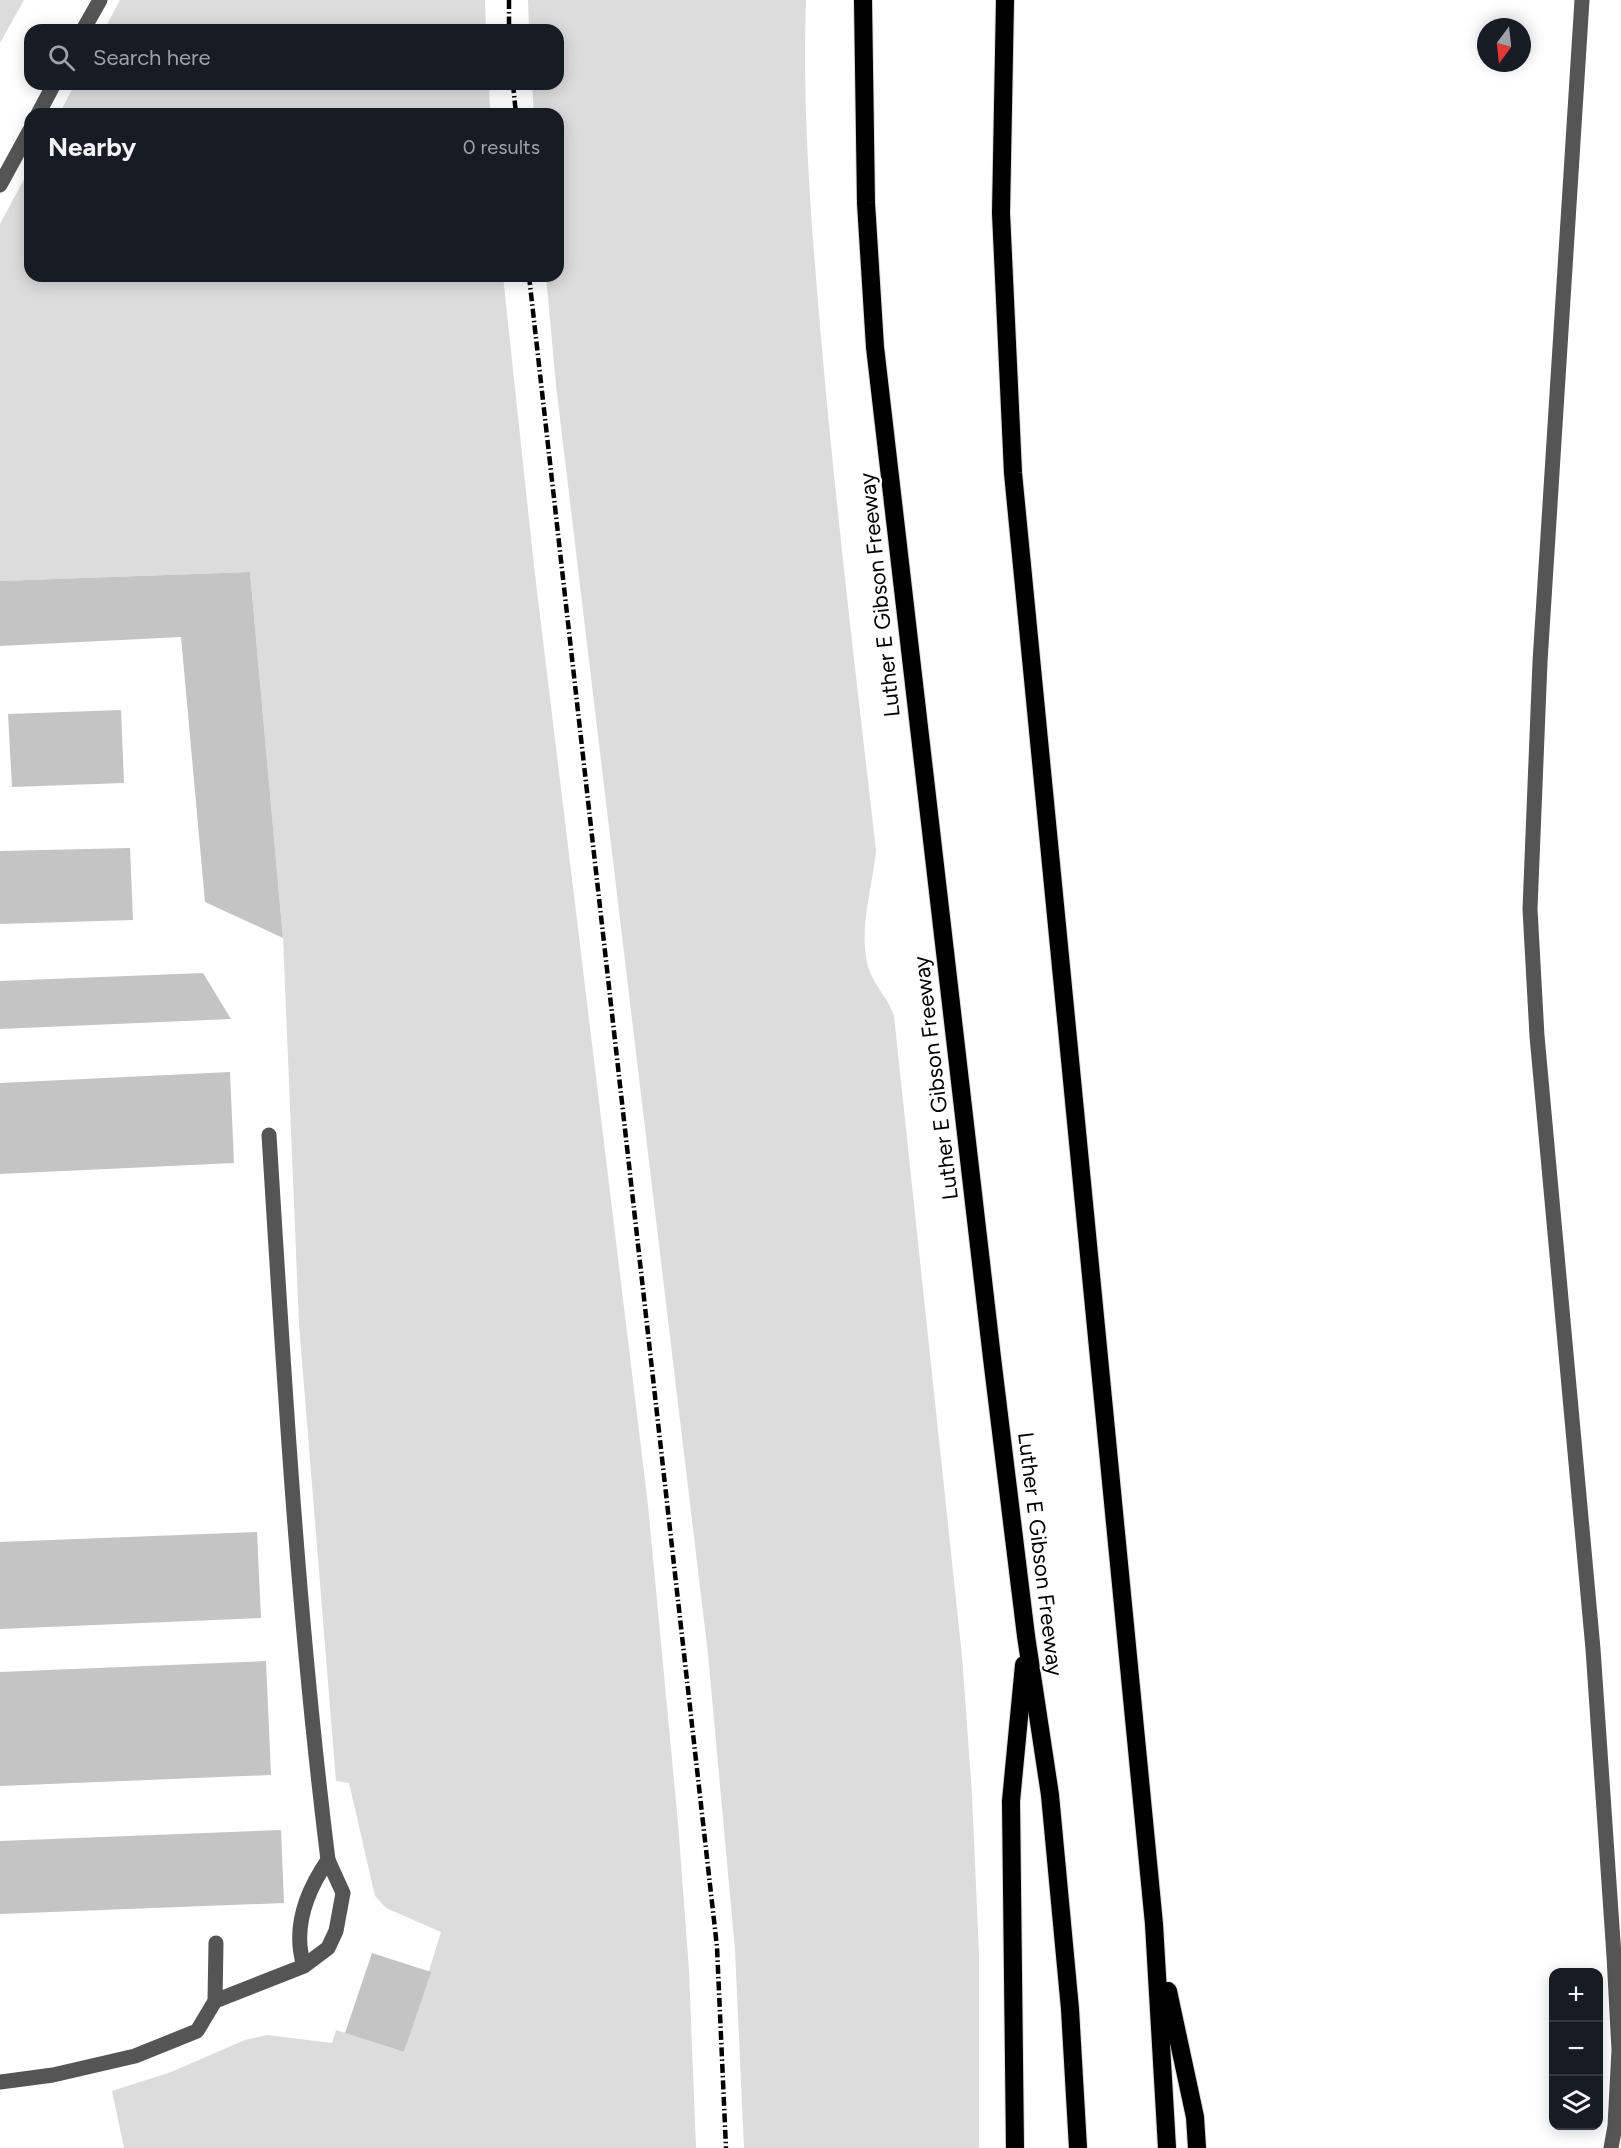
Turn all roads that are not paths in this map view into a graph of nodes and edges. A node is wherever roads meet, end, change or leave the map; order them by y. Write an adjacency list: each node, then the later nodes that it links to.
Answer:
1 (99, 0): 5 (street)
2 (863, 0): 11 (highway, Luther E Gibson Freeway)
3 (1005, 0): 13 (highway)
4 (1582, 0): 22 (street)
5 (86, 24)
6 (51, 90): 7 (street)
7 (41, 108)
8 (24, 141): 9 (street)
9 (0, 185)
10 (269, 1135): 12 (street)
11 (1026, 1636): 18 (highway); 19 (highway, Luther E Gibson Freeway)
12 (328, 1860): 15 (street); 15 (street)
13 (1154, 1924): 20 (highway); 21 (highway)
14 (216, 1944): 16 (street)
15 (304, 1966): 16 (street)
16 (215, 2001): 17 (street)
17 (0, 2082)
18 (1015, 2148)
19 (1078, 2148)
20 (1167, 2148)
21 (1197, 2148)
22 (1611, 2148)

